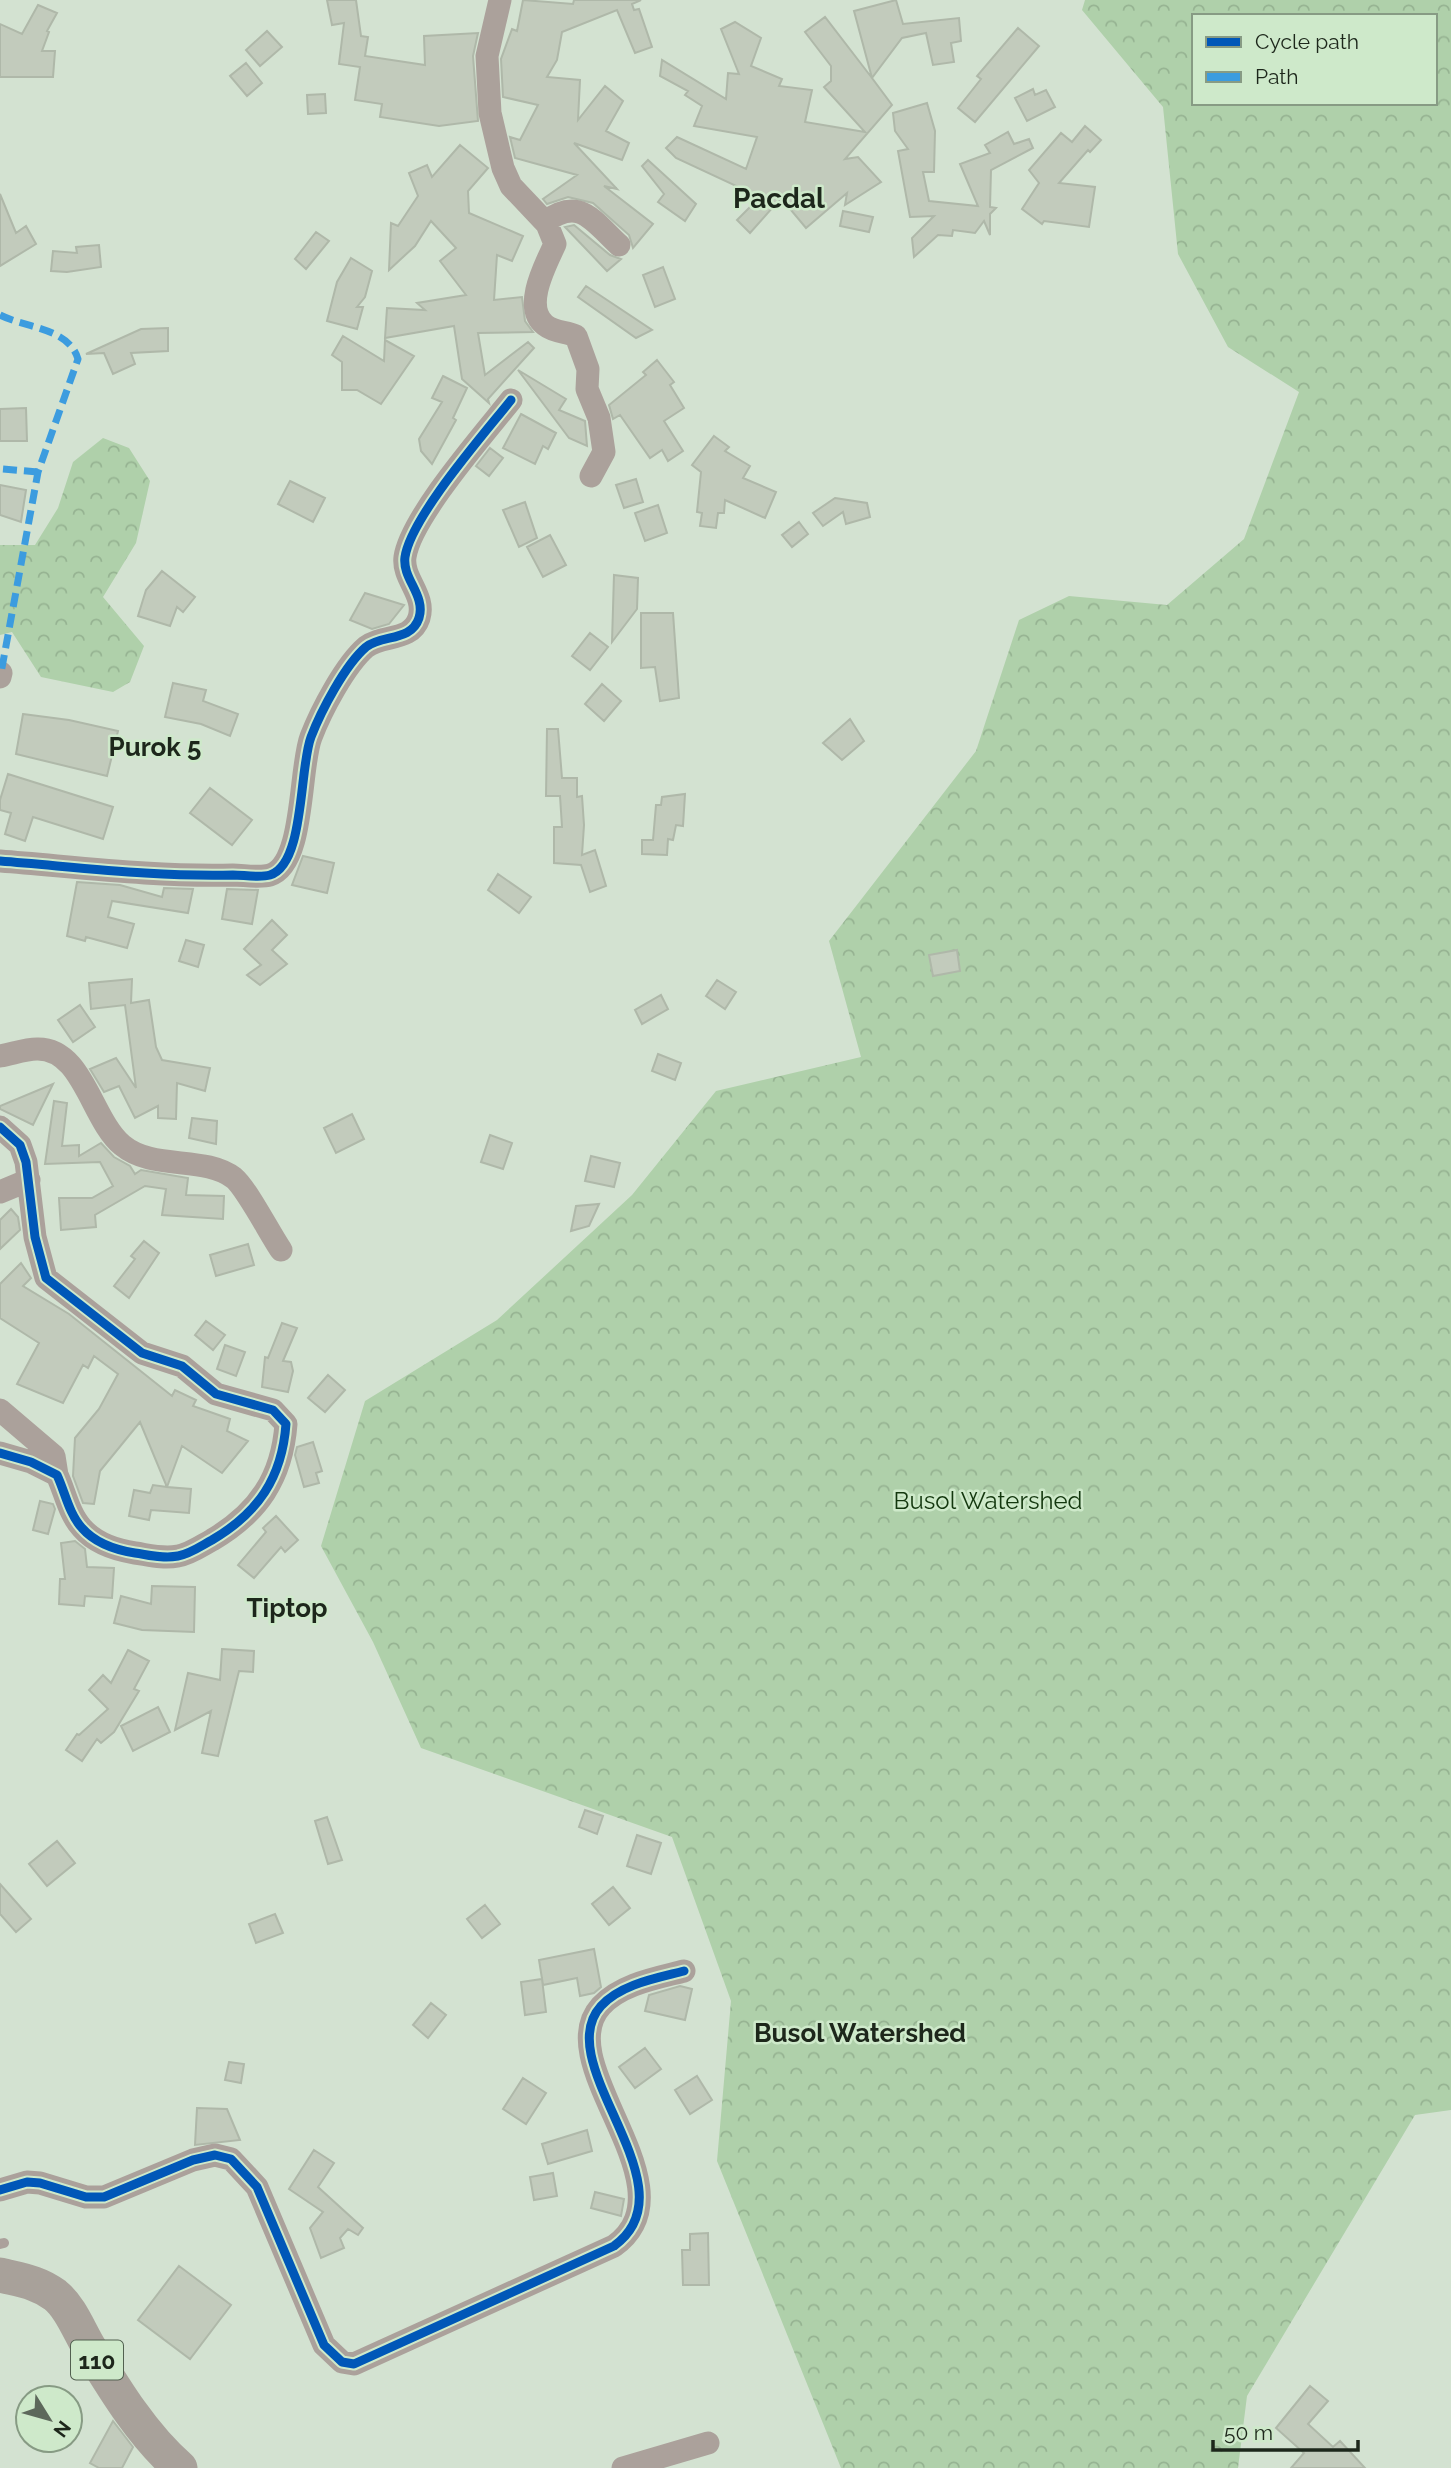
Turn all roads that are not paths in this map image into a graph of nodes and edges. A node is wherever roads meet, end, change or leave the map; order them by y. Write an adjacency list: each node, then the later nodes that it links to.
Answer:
1 (500, 0): 2 (street)
2 (545, 222): 3 (street); 5 (street)
3 (619, 245)
4 (511, 400): 6 (street)
5 (591, 476)
6 (0, 861)
7 (0, 1056): 11 (street)
8 (0, 1127): 9 (street)
9 (29, 1180): 10 (street); 14 (street)
10 (0, 1192)
11 (281, 1250)
12 (0, 1410): 14 (street)
13 (0, 1452): 14 (street)
14 (57, 1475)
15 (684, 1971): 16 (street)
16 (0, 2190)
17 (1, 2254): 19 (main road, 110)
18 (708, 2443): 20 (street)
19 (180, 2468)
20 (623, 2468)

